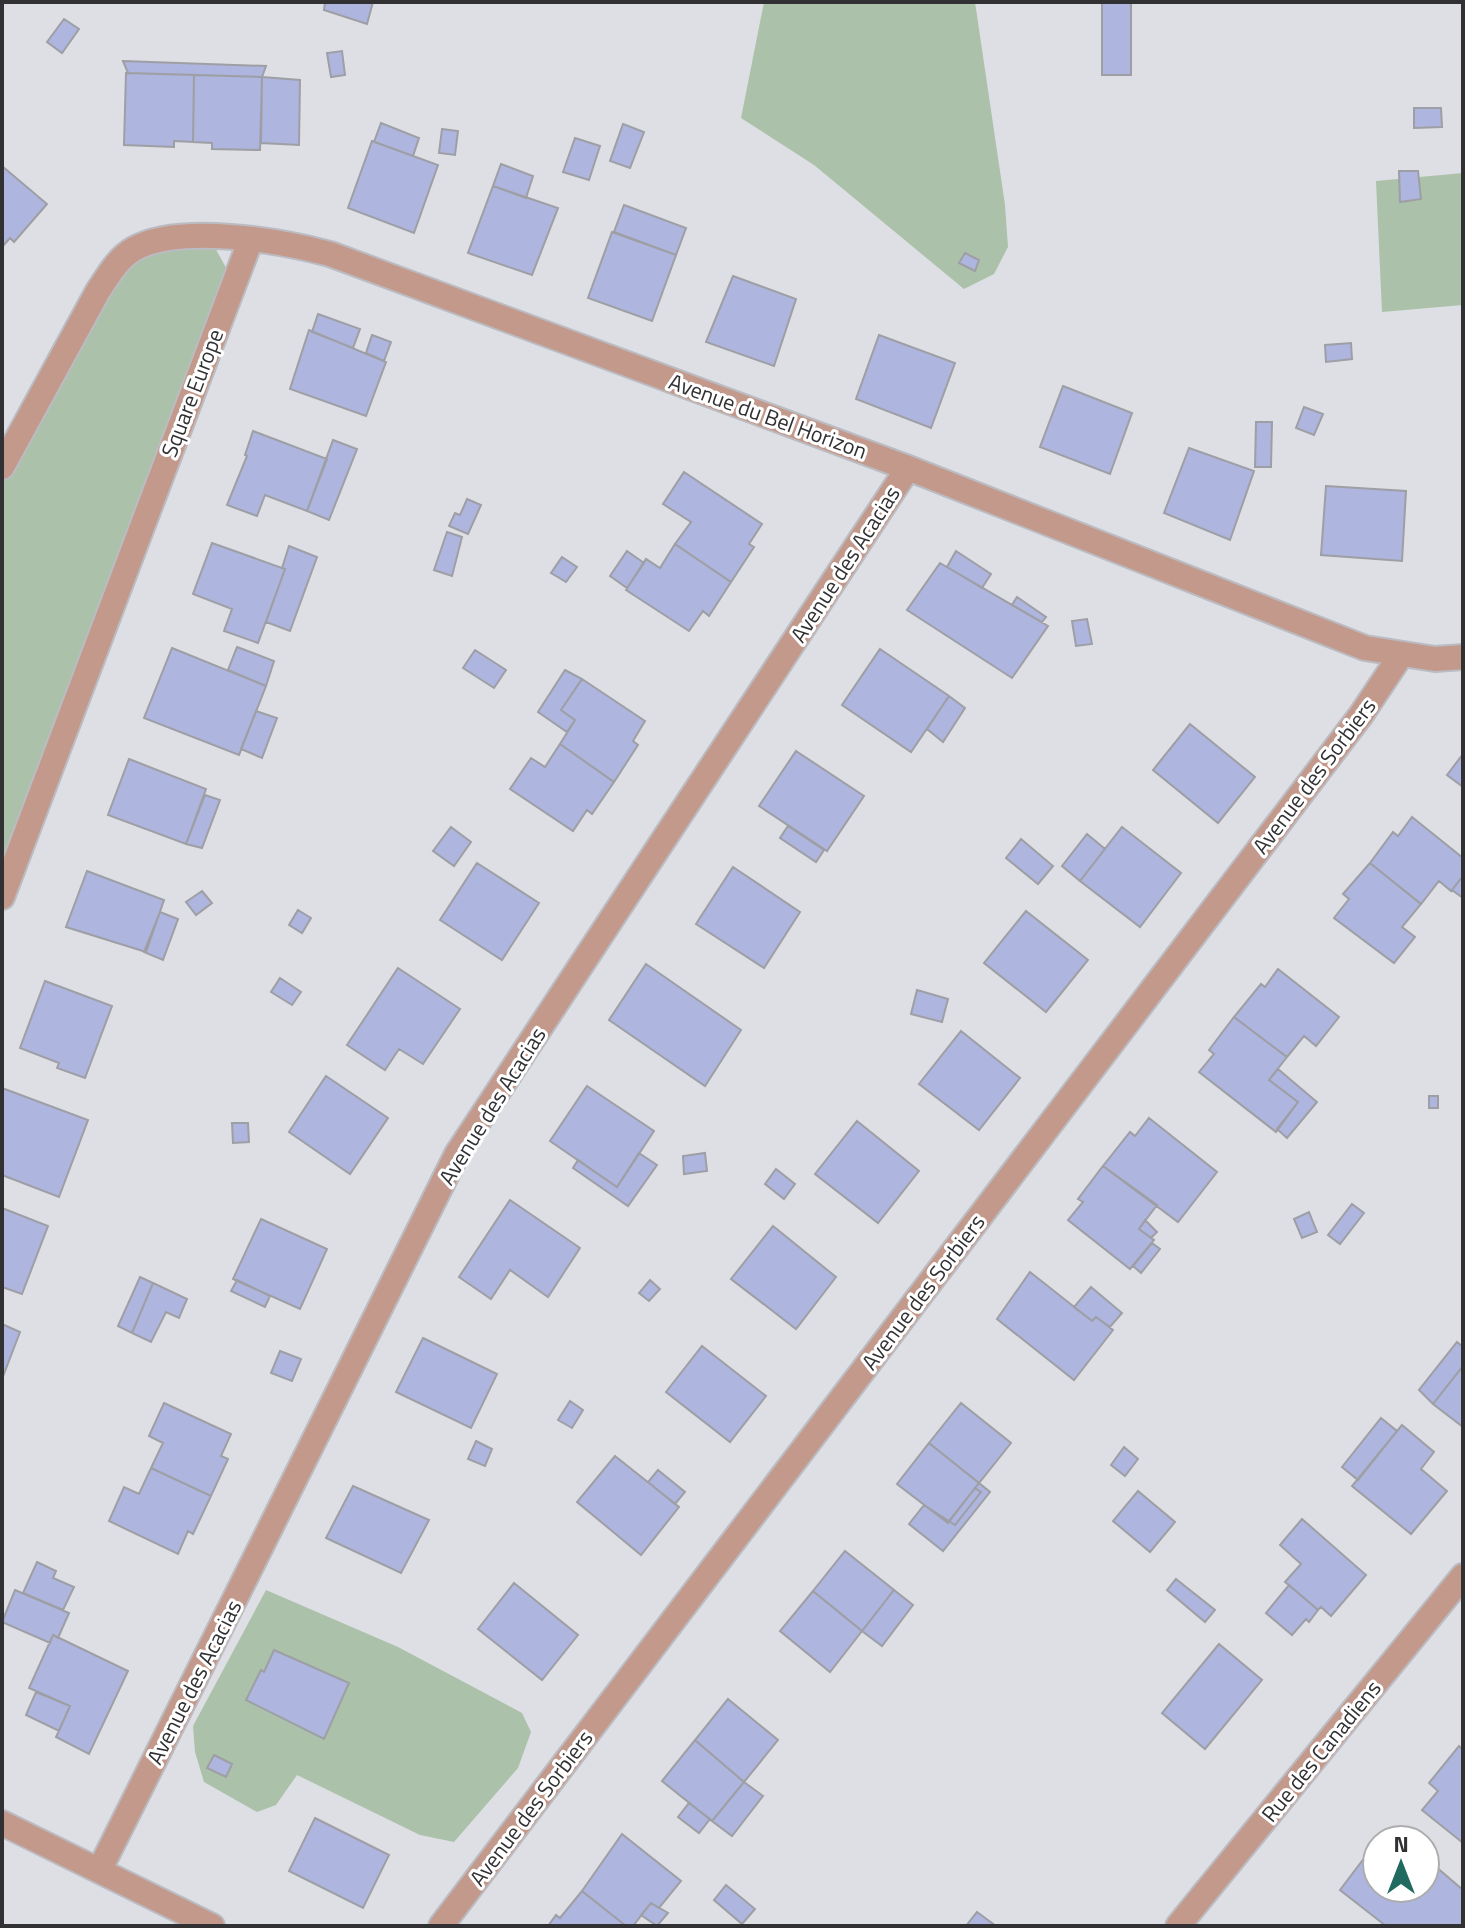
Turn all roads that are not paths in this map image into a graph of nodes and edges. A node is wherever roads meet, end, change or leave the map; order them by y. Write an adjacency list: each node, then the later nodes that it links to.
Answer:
1 (251, 239): 2 (street); 3 (street, Avenue du Bel Horizon); 6 (street, Square Europe)
2 (2, 467)
3 (908, 468): 4 (street, Avenue du Bel Horizon); 9 (street, Avenue des Acacias)
4 (1401, 655): 5 (street, Avenue du Bel Horizon); 11 (street, Avenue des Sorbiers)
5 (1463, 657)
6 (2, 897)
7 (1463, 1576): 12 (street, Rue des Canadiens)
8 (2, 1823): 9 (street)
9 (100, 1869): 10 (street)
10 (212, 1926)
11 (441, 1926)
12 (1178, 1926)

